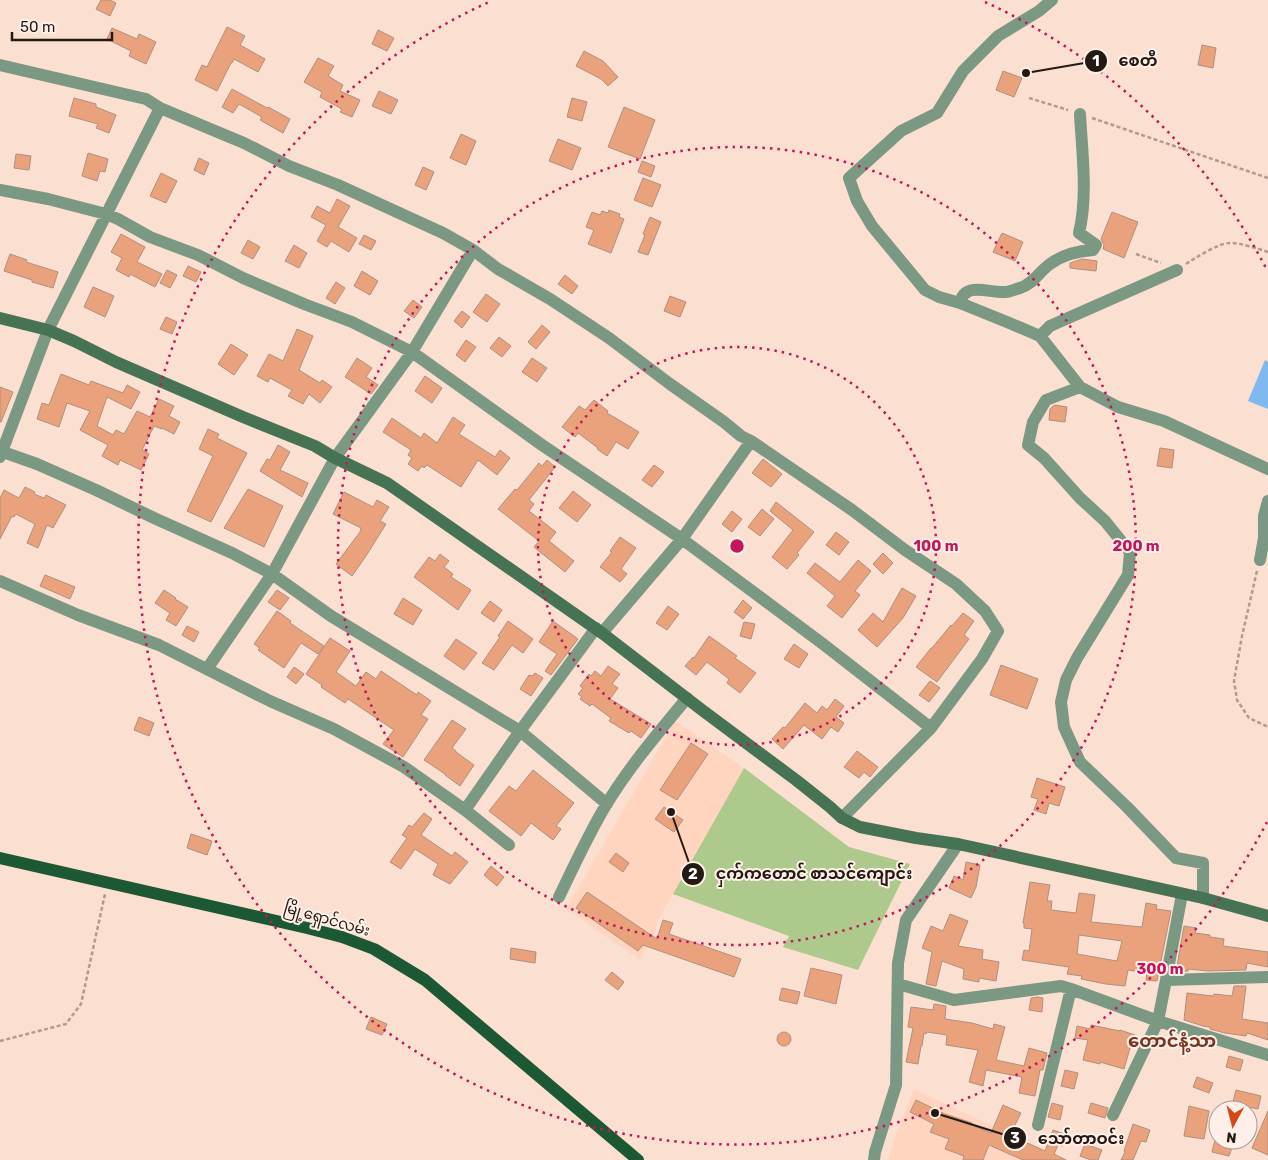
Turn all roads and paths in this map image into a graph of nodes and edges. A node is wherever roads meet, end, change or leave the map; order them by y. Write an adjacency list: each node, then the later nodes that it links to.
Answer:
1 (1052, 0): 13 (street)
2 (0, 65): 4 (street)
3 (1029, 98): 5 (path)
4 (160, 108): 8 (street); 9 (street)
5 (1080, 114): 6 (path); 13 (street)
6 (1268, 178)
7 (0, 190): 8 (street)
8 (106, 214): 15 (street); 17 (street)
9 (473, 250): 17 (street); 19 (street)
10 (1268, 252): 12 (path)
11 (1136, 254): 12 (path)
12 (1177, 270): 16 (street)
13 (960, 304): 16 (street)
14 (0, 318): 15 (main road)
15 (48, 330): 20 (street); 21 (main road)
16 (1040, 336): 18 (street)
17 (412, 352): 21 (street); 24 (street)
18 (1080, 388): 22 (street); 44 (street)
19 (751, 441): 24 (street); 33 (street)
20 (1, 453): 27 (street)
21 (335, 458): 27 (street); 29 (main road)
22 (1268, 469)
23 (1268, 501): 25 (street)
24 (682, 539): 29 (street); 33 (street)
25 (1266, 541): 26 (street)
26 (1260, 560): 32 (path)
27 (272, 574): 30 (street); 34 (street)
28 (0, 581): 30 (street)
29 (599, 630): 31 (main road); 34 (street)
30 (206, 669): 36 (street)
31 (686, 698): 35 (street); 37 (main road)
32 (1268, 727)
33 (931, 728): 37 (street)
34 (520, 731): 35 (street); 36 (street)
35 (606, 804): 43 (street)
36 (465, 810): 39 (street)
37 (842, 818): 38 (main road)
38 (958, 844): 42 (main road); 48 (street)
39 (509, 845)
40 (0, 858): 41 (main road, မြို့ရှောင်လမ်း)
41 (107, 883): 51 (path); 55 (main road, မြို့ရှောင်လမ်း)
42 (1182, 894): 44 (main road); 47 (street)
43 (559, 897)
44 (1203, 898): 45 (main road)
45 (1268, 916)
46 (1268, 977): 47 (street)
47 (1166, 980): 50 (street)
48 (898, 984): 49 (street); 56 (street)
49 (1071, 989): 50 (street); 54 (street)
50 (1158, 1022): 52 (street); 53 (street)
51 (0, 1042)
52 (1268, 1055)
53 (1114, 1115)
54 (1038, 1125)
55 (638, 1160)
56 (874, 1160)

